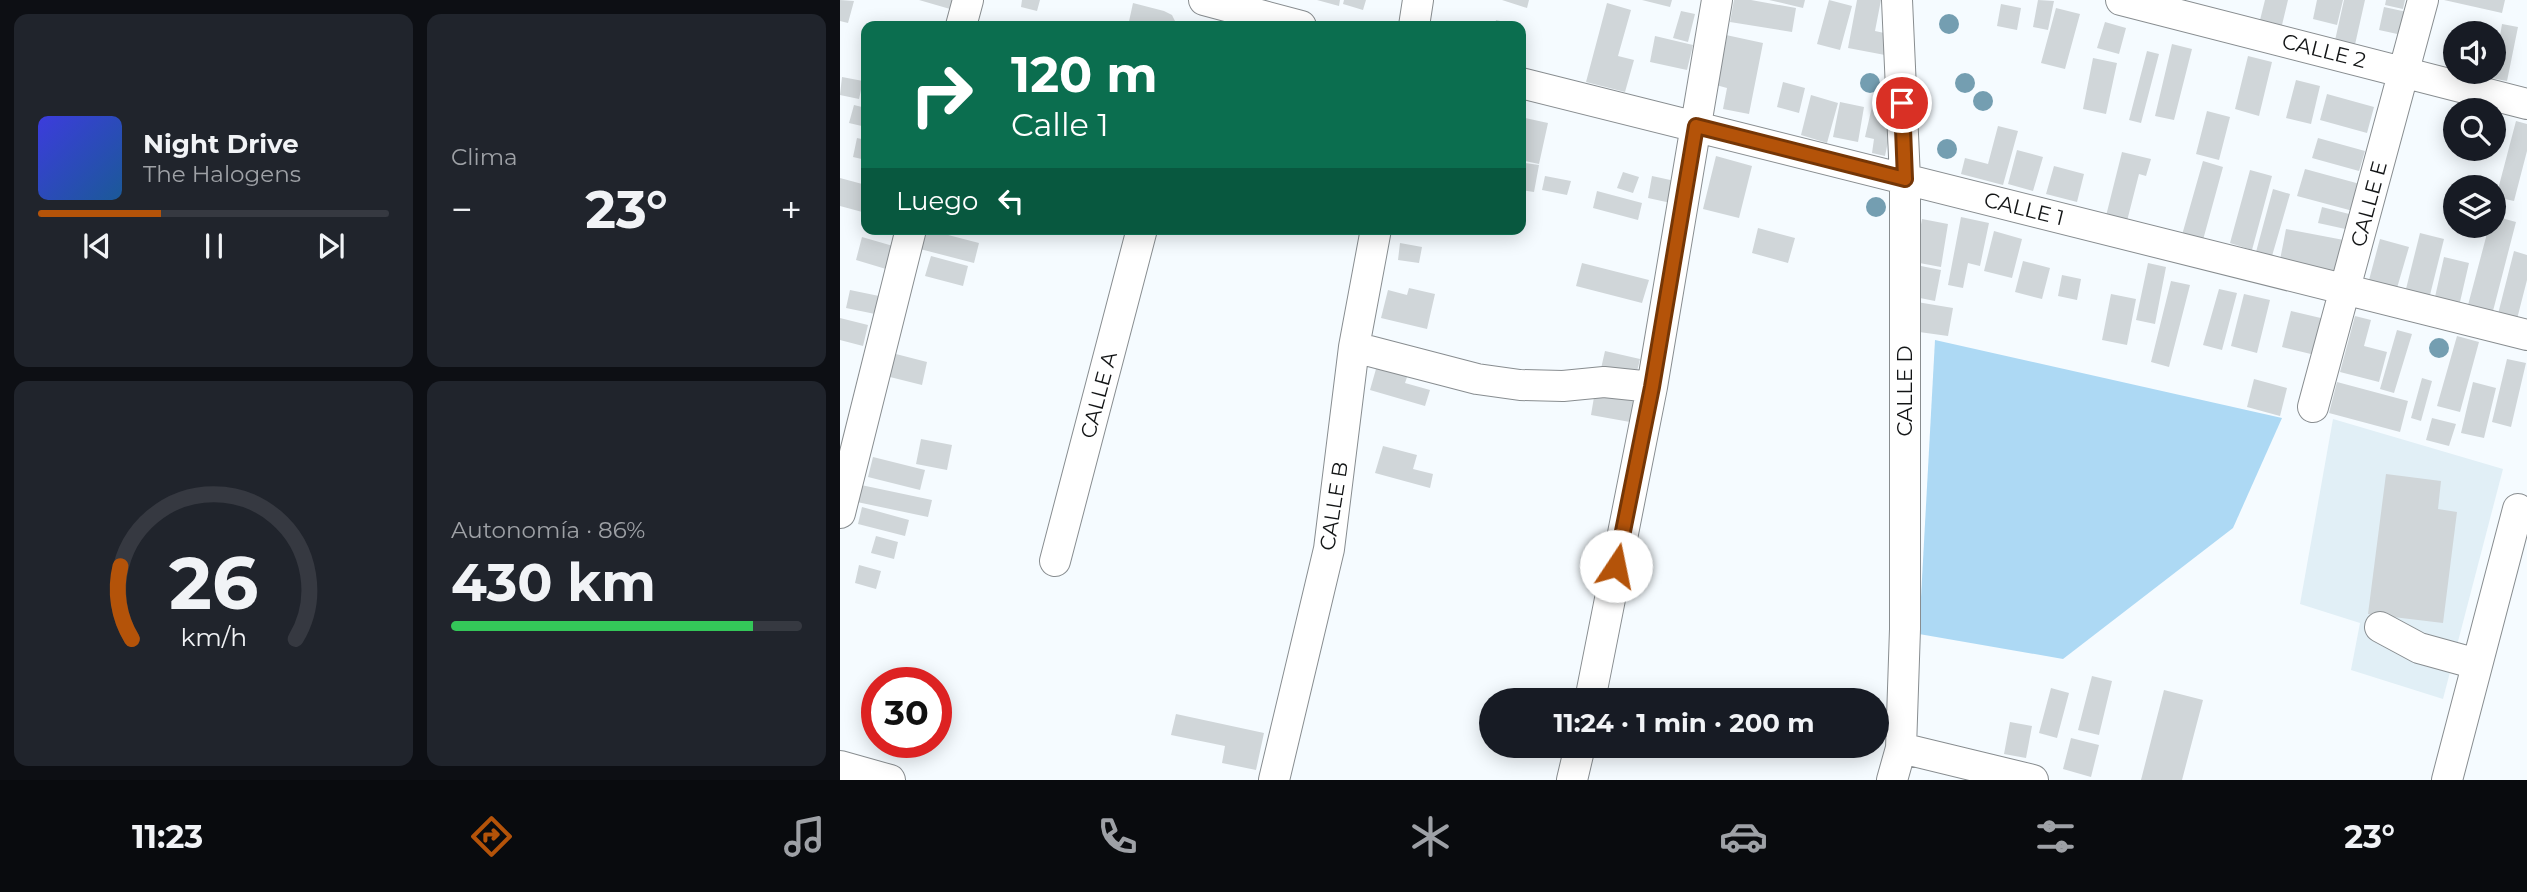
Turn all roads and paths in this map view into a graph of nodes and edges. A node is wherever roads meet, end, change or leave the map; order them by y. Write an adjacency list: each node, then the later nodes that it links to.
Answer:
1 (968, 0): 8 (street)
2 (1203, 0): 9 (street); 10 (street)
3 (1418, 0): 11 (street)
4 (1717, 0): 15 (street)
5 (1897, 0): 16 (street, CALLE D)
6 (2122, 0): 12 (street, CALLE 2)
7 (2423, 0): 12 (street, CALLE E)
8 (962, 21)
9 (1197, 21)
10 (1282, 21)
11 (1415, 21)
12 (2405, 71): 14 (street, CALLE 2); 20 (street, CALLE E)
13 (1526, 84): 15 (street, CALLE 1)
14 (2527, 104)
15 (1696, 126): 16 (street, CALLE 1); 23 (street)
16 (1905, 179): 20 (street, CALLE 1); 31 (street, CALLE D)
17 (910, 235): 26 (street)
18 (1140, 235): 27 (street, CALLE A)
19 (1375, 235): 22 (street, CALLE B)
20 (2346, 290): 21 (street, CALLE 1); 24 (street, CALLE E)
21 (2527, 335)
22 (1354, 347): 23 (street); 35 (street, CALLE B)
23 (1652, 387): 30 (street)
24 (2313, 407)
25 (2518, 509): 29 (street)
26 (840, 513)
27 (1055, 561)
28 (2380, 627): 29 (street)
29 (2477, 664): 39 (street)
30 (1592, 688)
31 (1901, 748): 37 (street, CALLE D); 38 (street)
32 (1577, 758): 36 (street)
33 (840, 766): 34 (street)
34 (890, 780)
35 (1273, 780)
36 (1572, 780)
37 (1892, 780)
38 (2033, 780)
39 (2447, 780)

